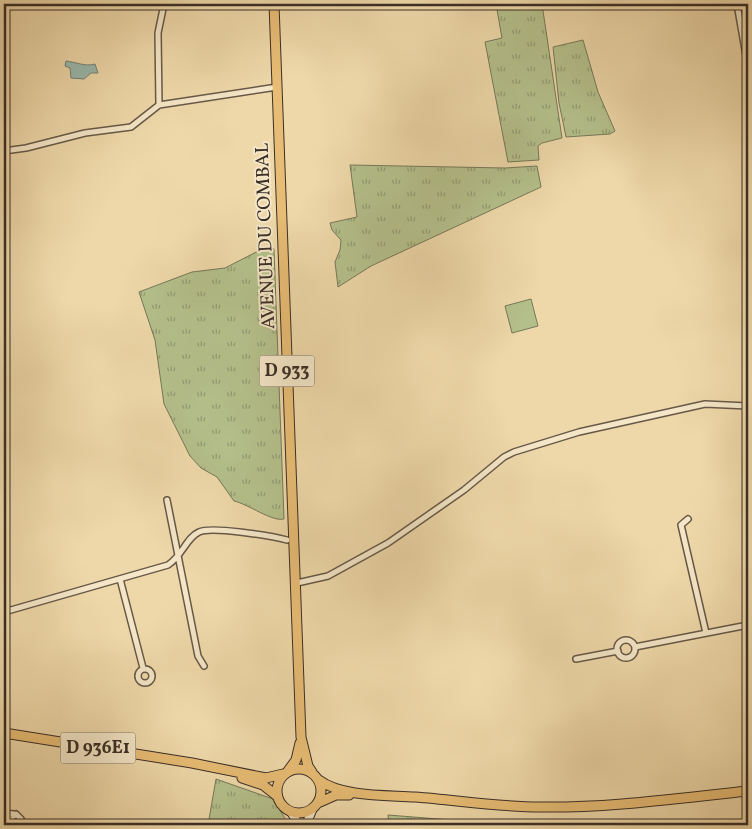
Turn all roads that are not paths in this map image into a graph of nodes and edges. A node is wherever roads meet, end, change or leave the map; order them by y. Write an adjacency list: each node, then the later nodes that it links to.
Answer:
1 (164, 4): 6 (street)
2 (274, 4): 5 (main road, AVENUE DU COMBAL / D 933)
3 (737, 4): 4 (street)
4 (748, 67)
5 (277, 87): 6 (street); 14 (main road, AVENUE DU COMBAL / D 933)
6 (159, 105): 7 (street)
7 (4, 151)
8 (748, 406): 14 (street)
9 (167, 500): 12 (street)
10 (688, 519): 17 (street)
11 (284, 539): 12 (street)
12 (179, 557): 13 (street); 21 (street)
13 (120, 579): 15 (street); 22 (street)
14 (297, 583): 25 (main road, AVENUE DU COMBAL / D 933)
15 (4, 612)
16 (748, 625): 17 (street)
17 (706, 633): 18 (street)
18 (635, 648): 19 (street); 19 (street)
19 (618, 651): 20 (street)
20 (576, 659)
21 (204, 666)
22 (144, 668)
23 (4, 733): 27 (main road, D 936E1)
24 (4, 738): 31 (main road, D 936E1)
25 (301, 738): 26 (main road, D 933); 27 (main road, D 933)
26 (312, 772): 27 (main road); 28 (main road)
27 (286, 773): 31 (main road)
28 (319, 780): 30 (main road); 32 (main road)
29 (748, 791): 30 (main road)
30 (366, 793): 32 (main road)
31 (277, 796): 33 (main road)
32 (316, 805): 33 (main road); 38 (main road)
33 (291, 812): 37 (main road)
34 (4, 813): 35 (street)
35 (14, 814): 36 (street); 36 (street)
36 (15, 825)
37 (300, 825)
38 (306, 825)

